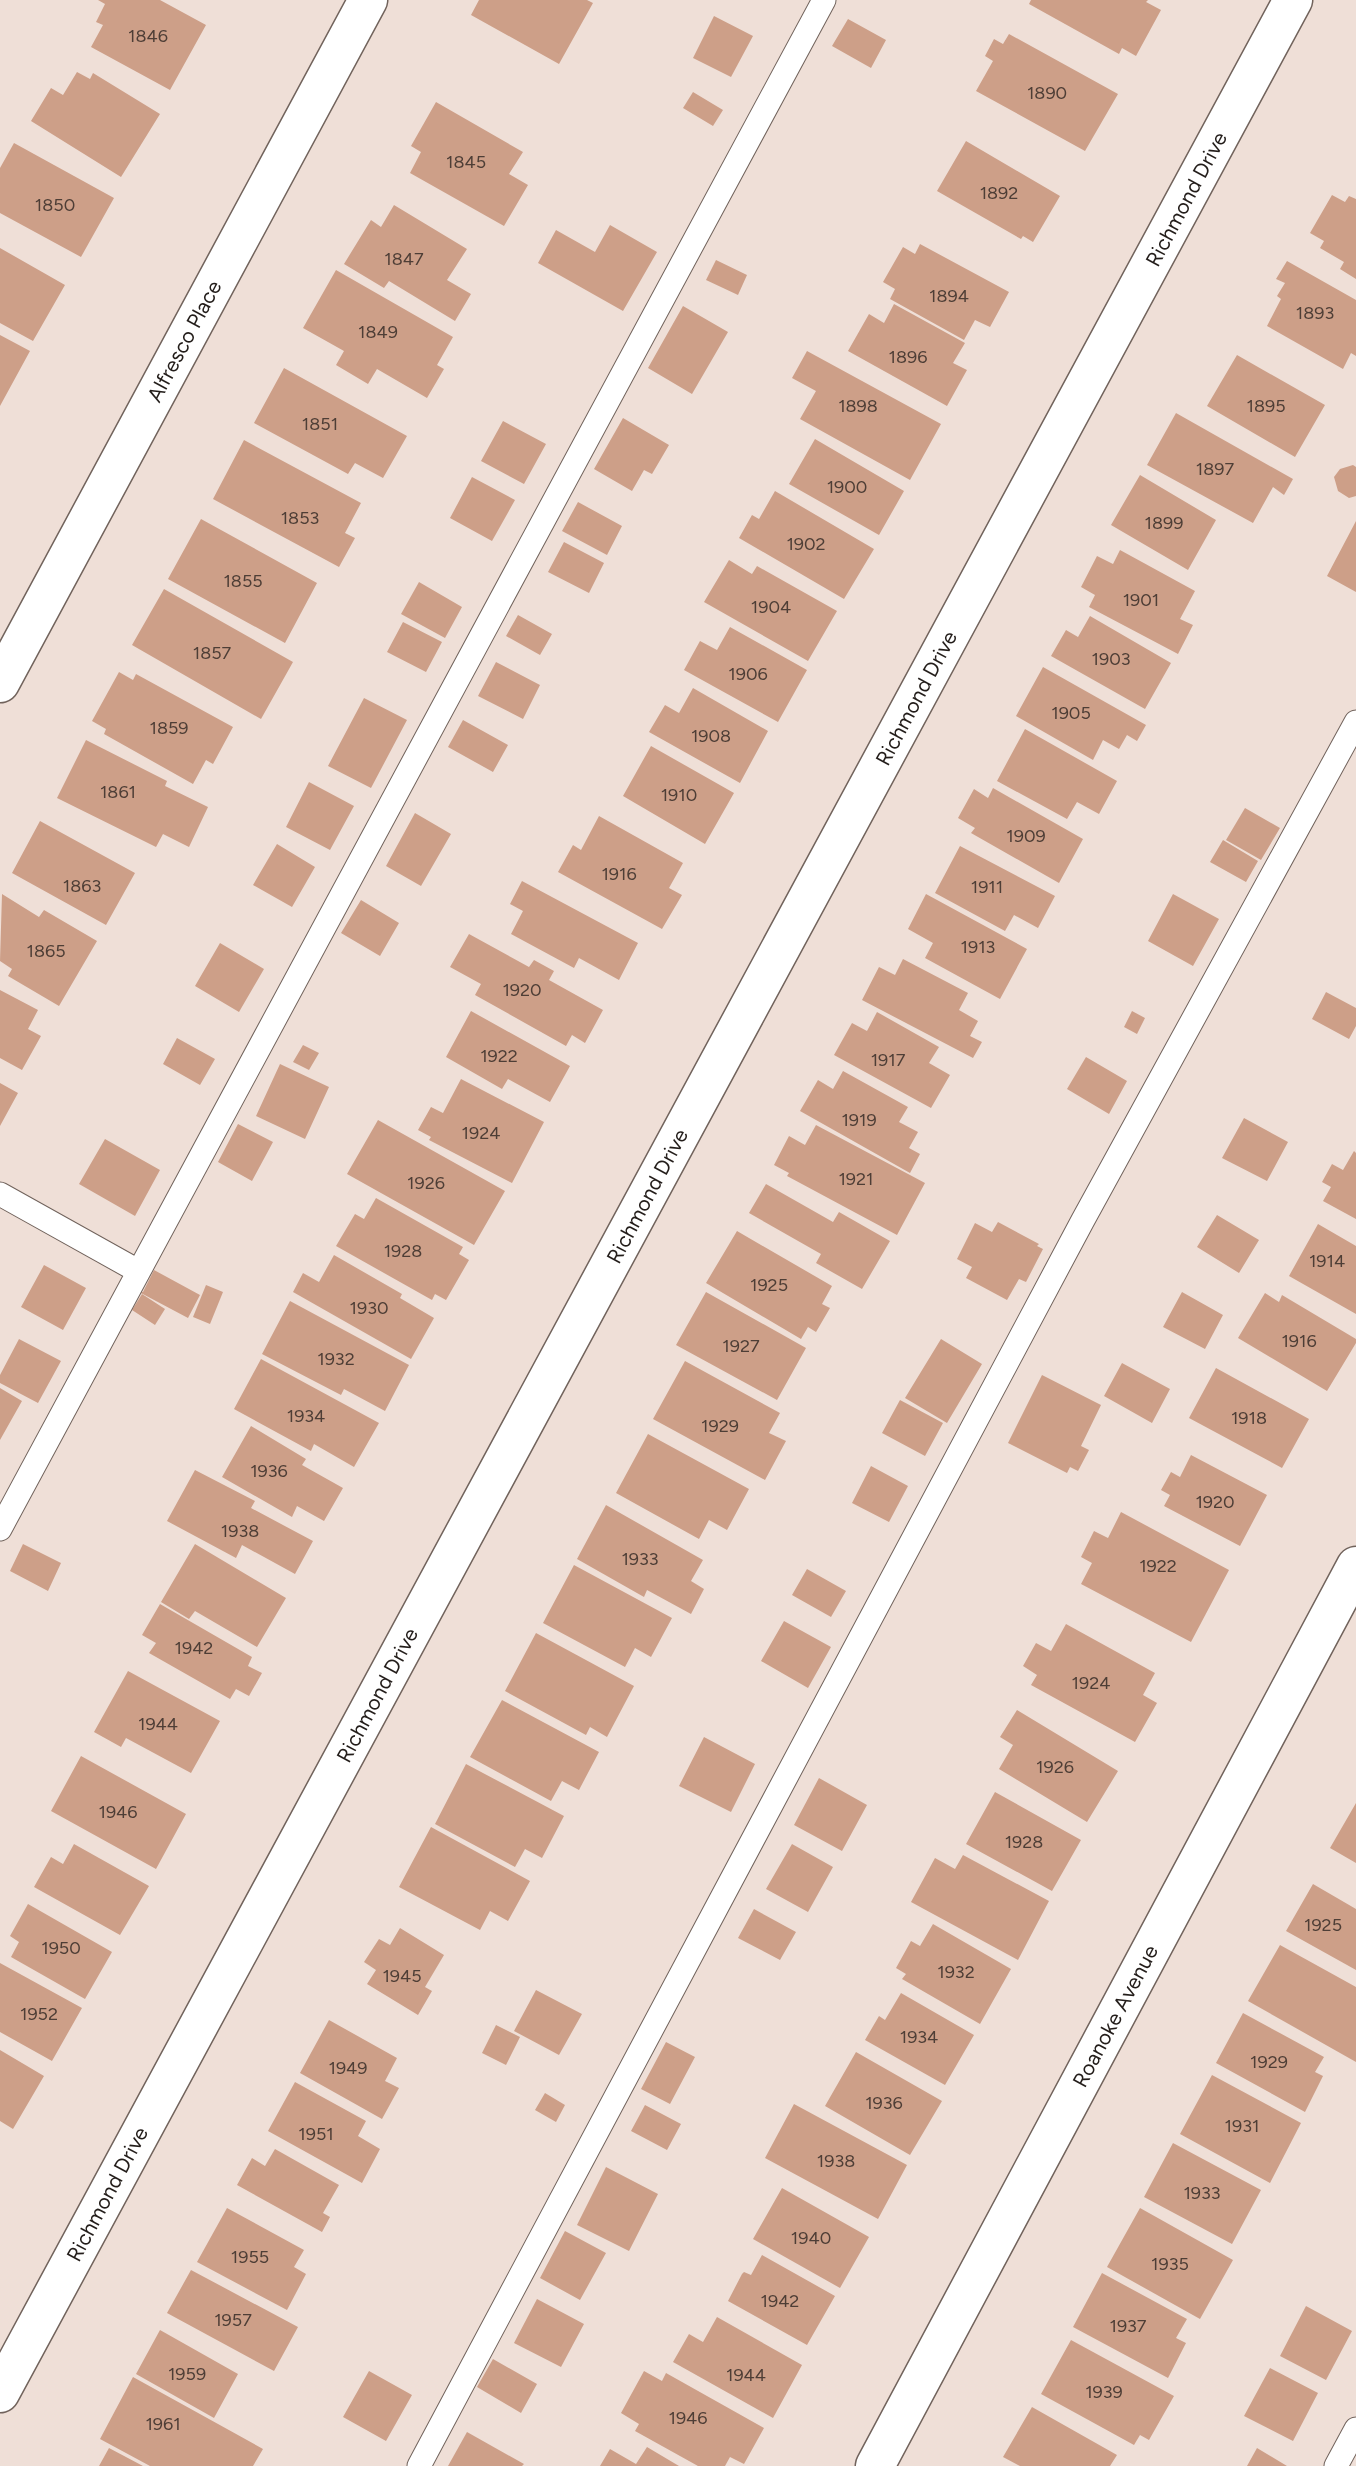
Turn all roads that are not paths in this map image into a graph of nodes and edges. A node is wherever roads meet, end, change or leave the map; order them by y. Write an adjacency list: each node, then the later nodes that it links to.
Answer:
1 (368, 0): 4 (street, Alfresco Place)
2 (824, 0): 7 (lane)
3 (1293, 0): 10 (street, Richmond Drive)
4 (0, 683)
5 (1356, 722): 12 (lane)
6 (0, 1194): 7 (lane)
7 (138, 1271): 8 (lane)
8 (0, 1529)
9 (1356, 1566): 13 (street, Roanoke Avenue)
10 (0, 2393)
11 (1356, 2430): 14 (lane)
12 (419, 2466)
13 (875, 2466)
14 (1336, 2466)

